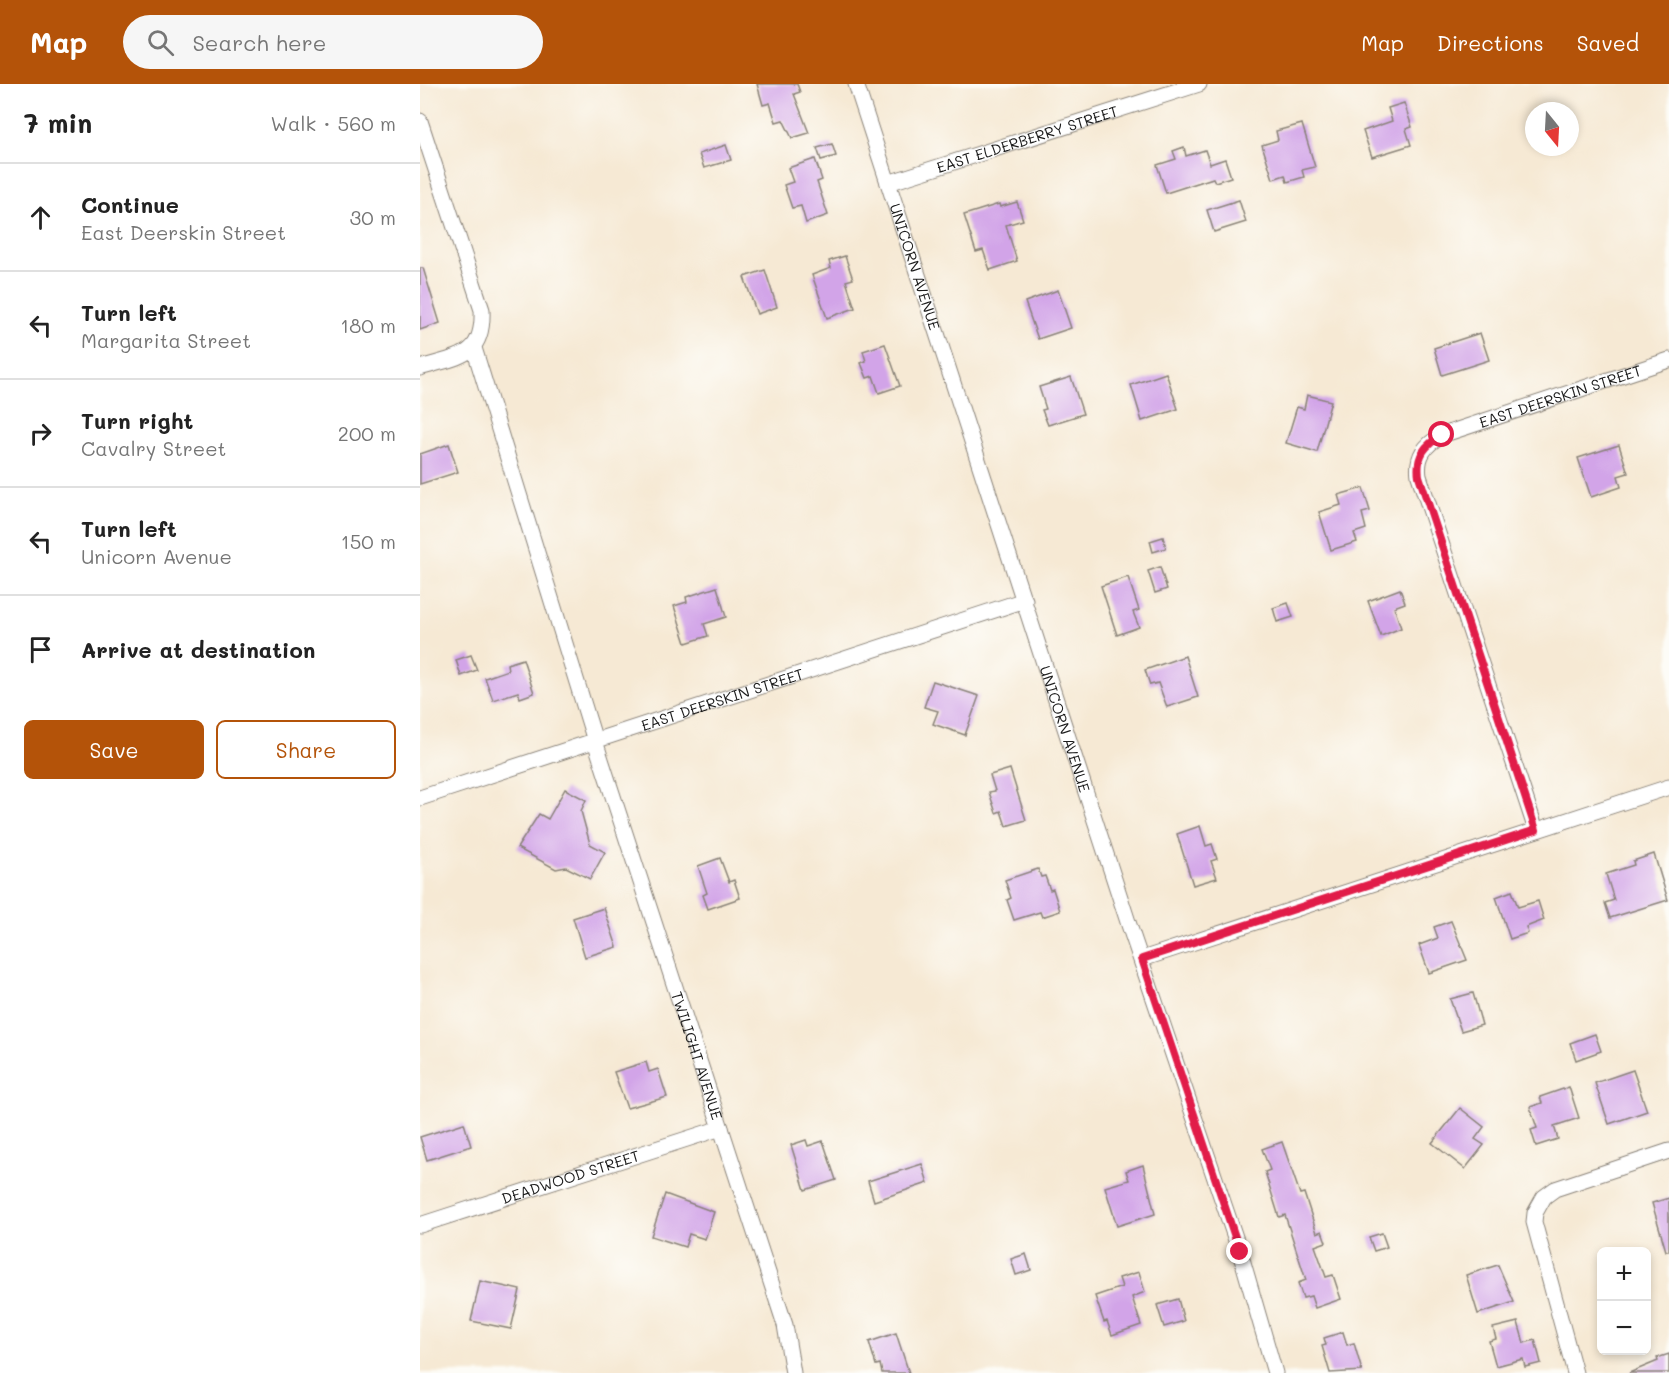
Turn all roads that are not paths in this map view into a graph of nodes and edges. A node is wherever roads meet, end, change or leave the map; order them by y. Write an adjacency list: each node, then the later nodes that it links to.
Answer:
1 (856, 84): 4 (street, UNICORN AVENUE)
2 (1199, 84): 4 (street, EAST ELDERBERRY STREET)
3 (420, 121): 5 (street)
4 (888, 183): 8 (street, UNICORN AVENUE)
5 (474, 348): 7 (street); 9 (street, TWILIGHT AVENUE)
6 (1669, 360): 12 (street, EAST DEERSKIN STREET)
7 (420, 368)
8 (1025, 600): 9 (street, EAST DEERSKIN STREET); 13 (street, UNICORN AVENUE)
9 (595, 741): 11 (street, EAST DEERSKIN STREET); 14 (street, TWILIGHT AVENUE)
10 (1669, 787): 12 (street)
11 (420, 798)
12 (1536, 830): 13 (street)
13 (1142, 959): 18 (street, UNICORN AVENUE)
14 (721, 1128): 16 (street, DEADWOOD STREET); 17 (street, TWILIGHT AVENUE)
15 (1669, 1151): 19 (street)
16 (420, 1225)
17 (793, 1373)
18 (1275, 1373)
19 (1575, 1373)

